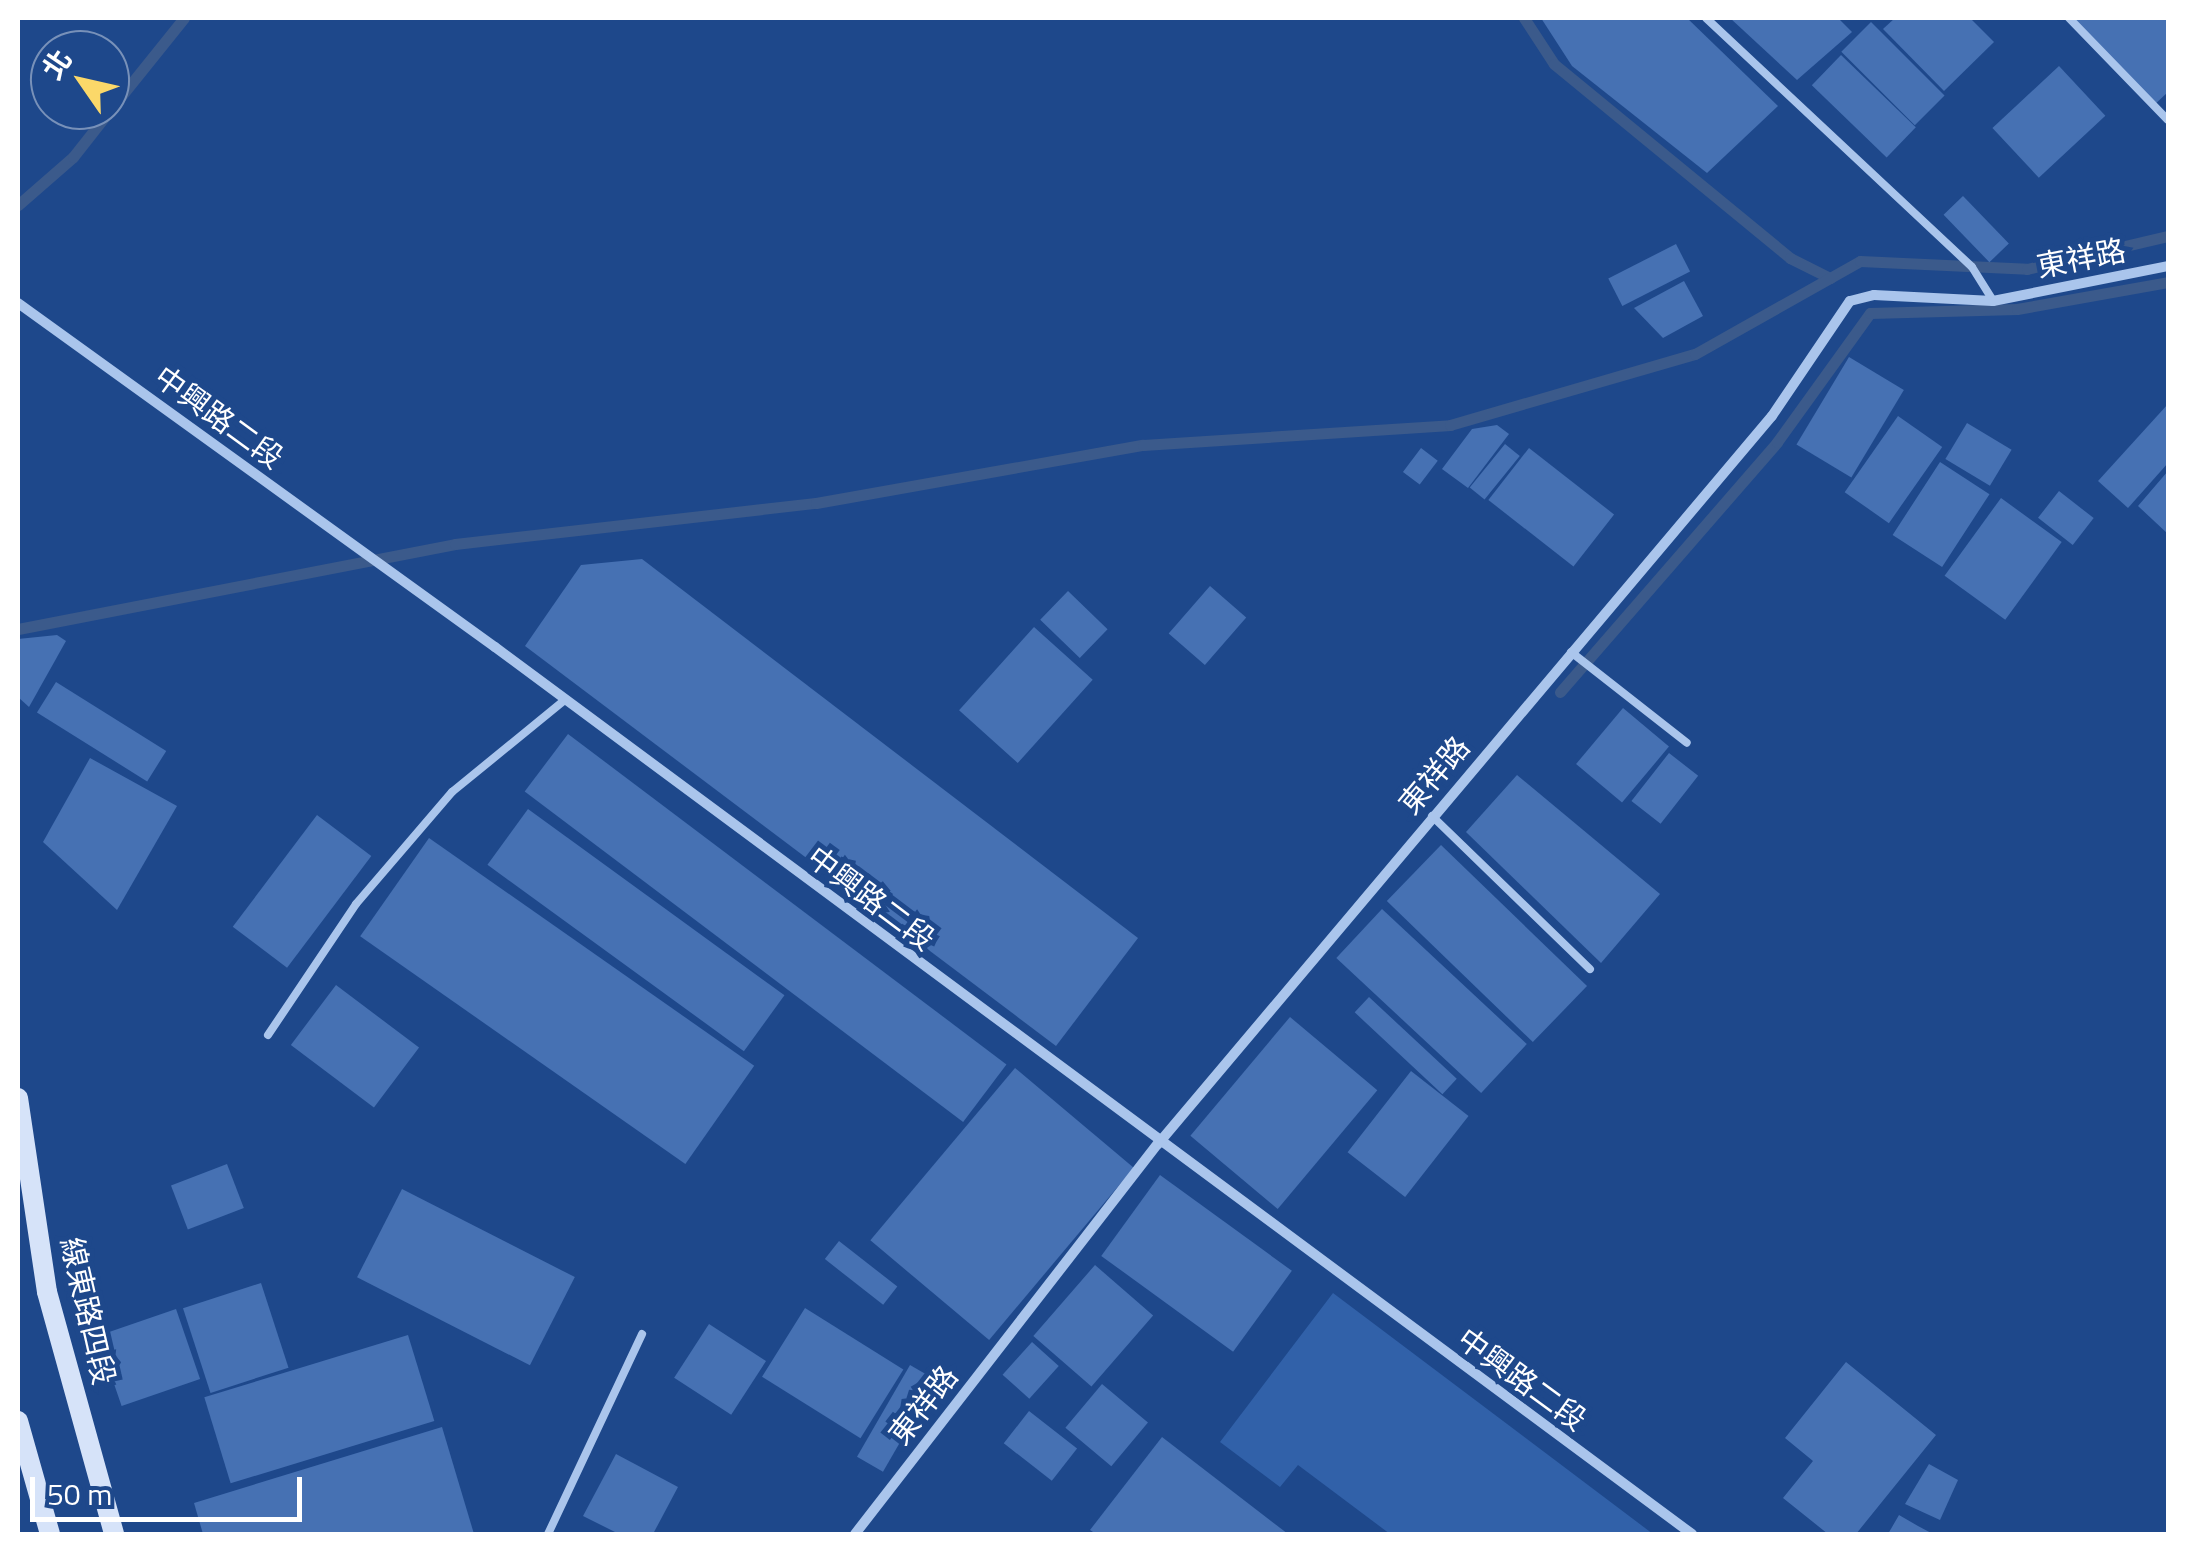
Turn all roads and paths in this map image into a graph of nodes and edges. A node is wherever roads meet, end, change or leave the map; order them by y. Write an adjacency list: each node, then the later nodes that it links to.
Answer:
1 (1706, 18): 5 (lane)
2 (2069, 18): 3 (lane)
3 (2168, 120)
4 (2168, 266): 5 (street, 東祥路)
5 (1993, 301): 7 (street, 東祥路)
6 (18, 303): 8 (street, 中興路二段)
7 (1571, 652): 9 (lane); 10 (street, 東祥路)
8 (565, 700): 12 (lane); 14 (street, 中興路二段)
9 (1686, 743)
10 (1432, 816): 11 (lane); 14 (street, 東祥路)
11 (1590, 969)
12 (268, 1035)
13 (18, 1098): 18 (main road, 線東路四段)
14 (1158, 1144): 20 (street, 東祥路); 21 (street, 中興路二段)
15 (642, 1334): 19 (lane)
16 (18, 1421): 17 (main road)
17 (50, 1534)
18 (114, 1534)
19 (548, 1534)
20 (855, 1534)
21 (1692, 1534)

